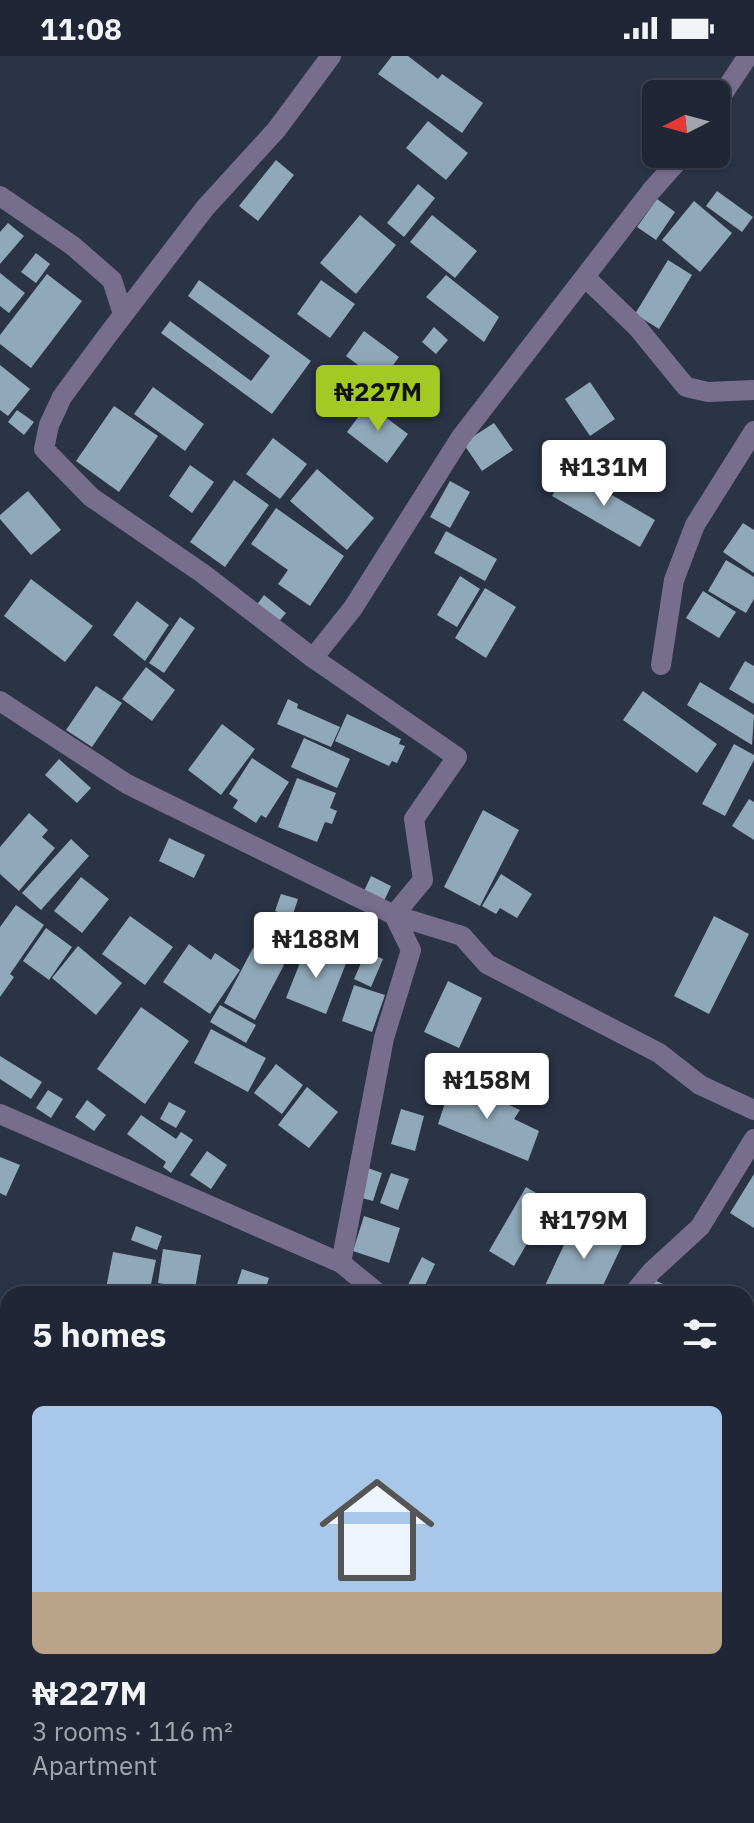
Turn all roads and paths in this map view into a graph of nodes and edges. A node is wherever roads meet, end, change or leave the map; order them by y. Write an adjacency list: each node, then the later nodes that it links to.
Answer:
1 (331, 56): 7 (street)
2 (748, 56): 3 (street)
3 (730, 83)
4 (672, 168): 6 (street)
5 (0, 196): 7 (street)
6 (587, 279): 8 (street); 10 (street)
7 (123, 314): 10 (street)
8 (754, 390)
9 (754, 431): 11 (street)
10 (313, 658): 13 (street)
11 (661, 665)
12 (0, 701): 13 (street)
13 (394, 915): 14 (street); 17 (street)
14 (754, 1110)
15 (0, 1114): 17 (street)
16 (754, 1139): 19 (street)
17 (341, 1263): 18 (street)
18 (369, 1286)
19 (640, 1286)

